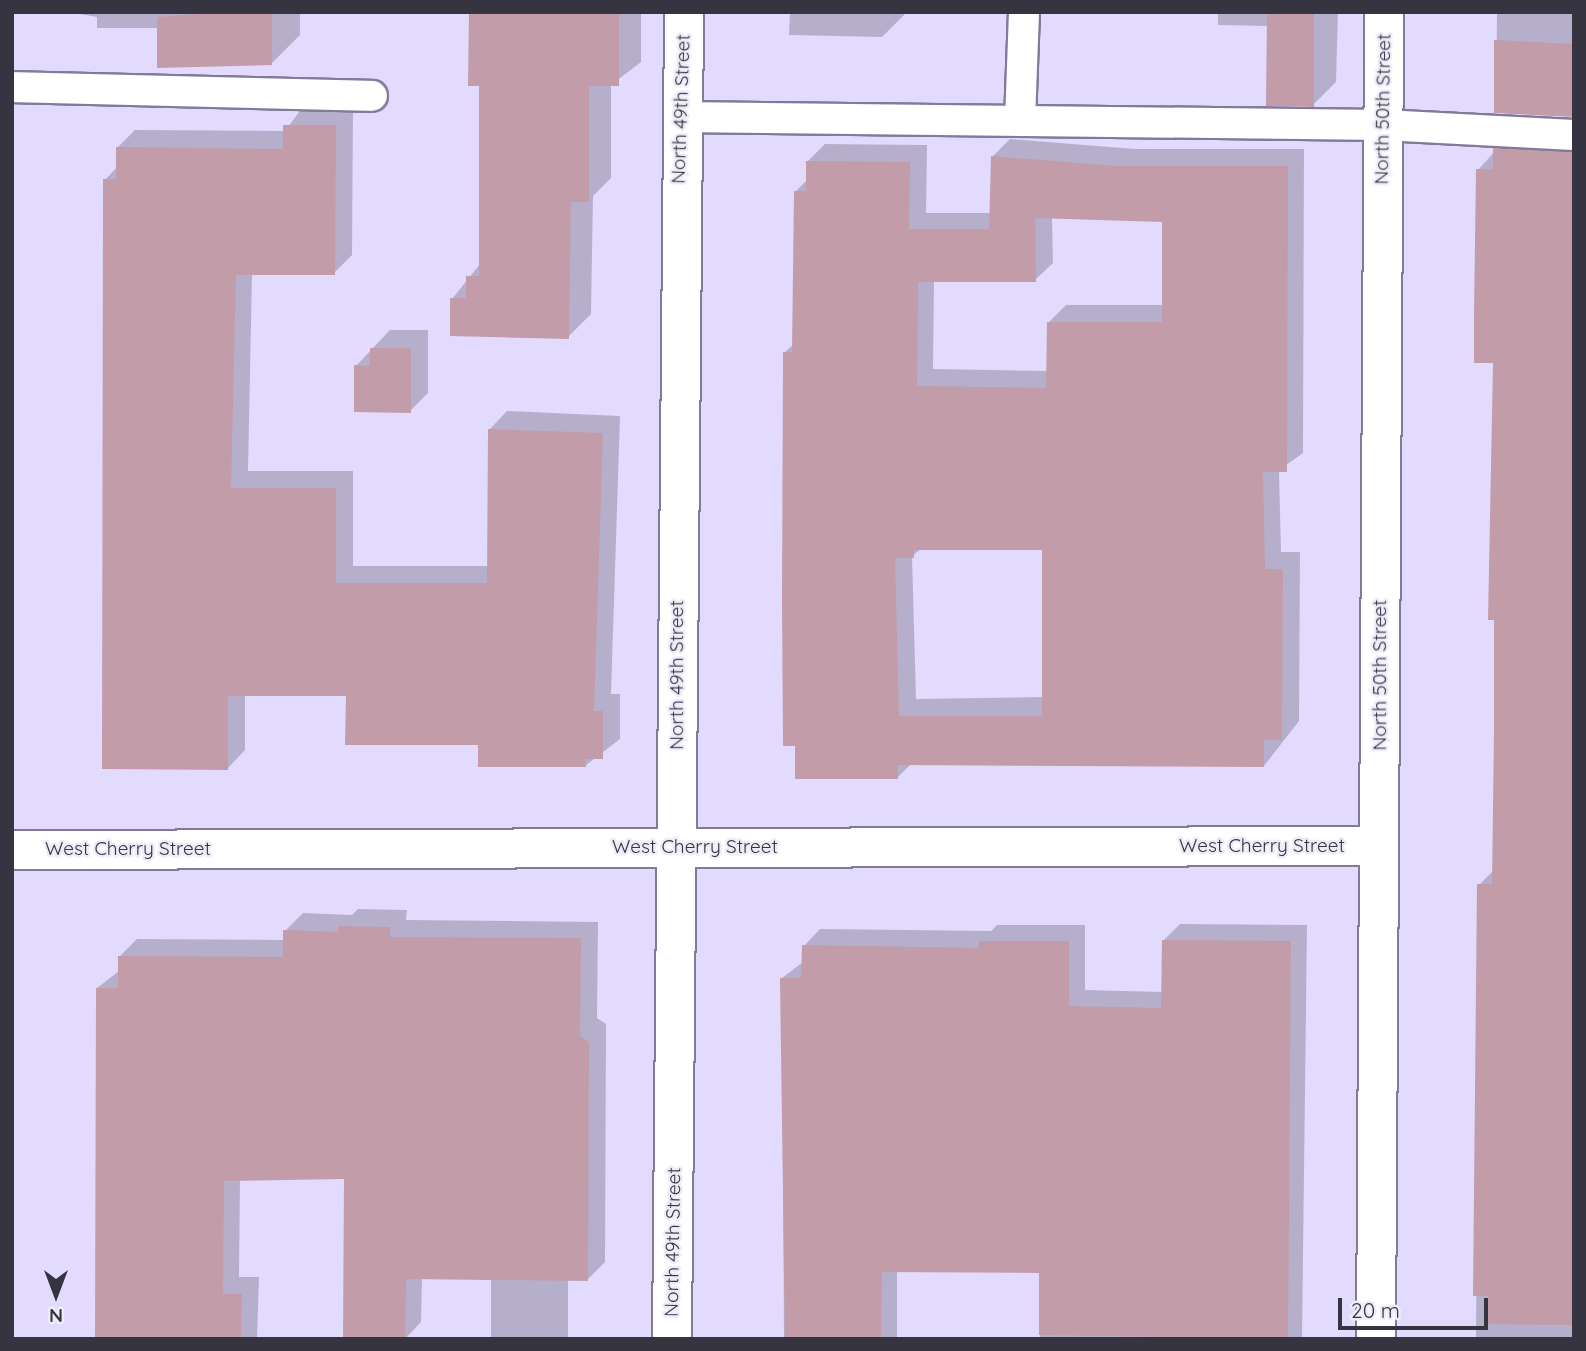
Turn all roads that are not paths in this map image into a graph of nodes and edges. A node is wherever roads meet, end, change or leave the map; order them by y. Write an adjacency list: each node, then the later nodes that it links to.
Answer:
1 (684, 12): 6 (street, North 49th Street)
2 (1024, 12): 7 (lane)
3 (1384, 12): 8 (street, North 50th Street)
4 (12, 87): 5 (lane)
5 (372, 96)
6 (679, 117): 7 (lane); 11 (street, North 49th Street)
7 (1020, 121): 8 (lane)
8 (1383, 125): 9 (lane); 10 (street, North 50th Street)
9 (1574, 135)
10 (1378, 846): 11 (street, West Cherry Street); 14 (street, North 50th Street)
11 (676, 848): 12 (street, West Cherry Street); 13 (street, North 49th Street)
12 (12, 849)
13 (672, 1339)
14 (1376, 1339)

